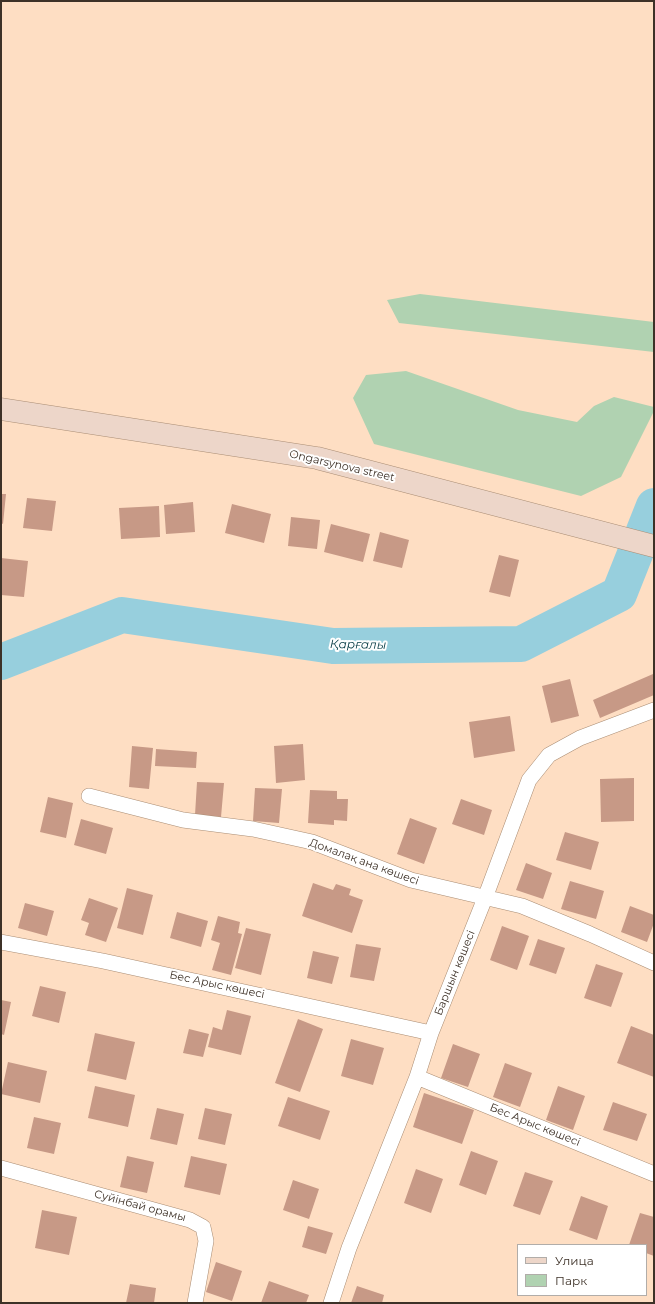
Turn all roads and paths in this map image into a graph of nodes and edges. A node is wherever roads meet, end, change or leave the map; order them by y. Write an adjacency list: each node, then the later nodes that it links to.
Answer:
1 (1, 409): 2 (main road, Ongarsynova street)
2 (654, 546)
3 (654, 710): 5 (street, Баршын көшесі)
4 (89, 796): 5 (street, Домалақ ана көшесі)
5 (485, 898): 7 (street, Домалақ ана көшесі); 8 (street, Баршын көшесі)
6 (1, 942): 8 (street, Бес Арыс көшесі)
7 (654, 963)
8 (431, 1033): 9 (street, Баршын көшесі)
9 (416, 1077): 11 (street, Бес Арыс көшесі); 13 (street, Баршын көшесі)
10 (1, 1168): 12 (street, Суйінбай орамы)
11 (654, 1174)
12 (195, 1303)
13 (331, 1303)

